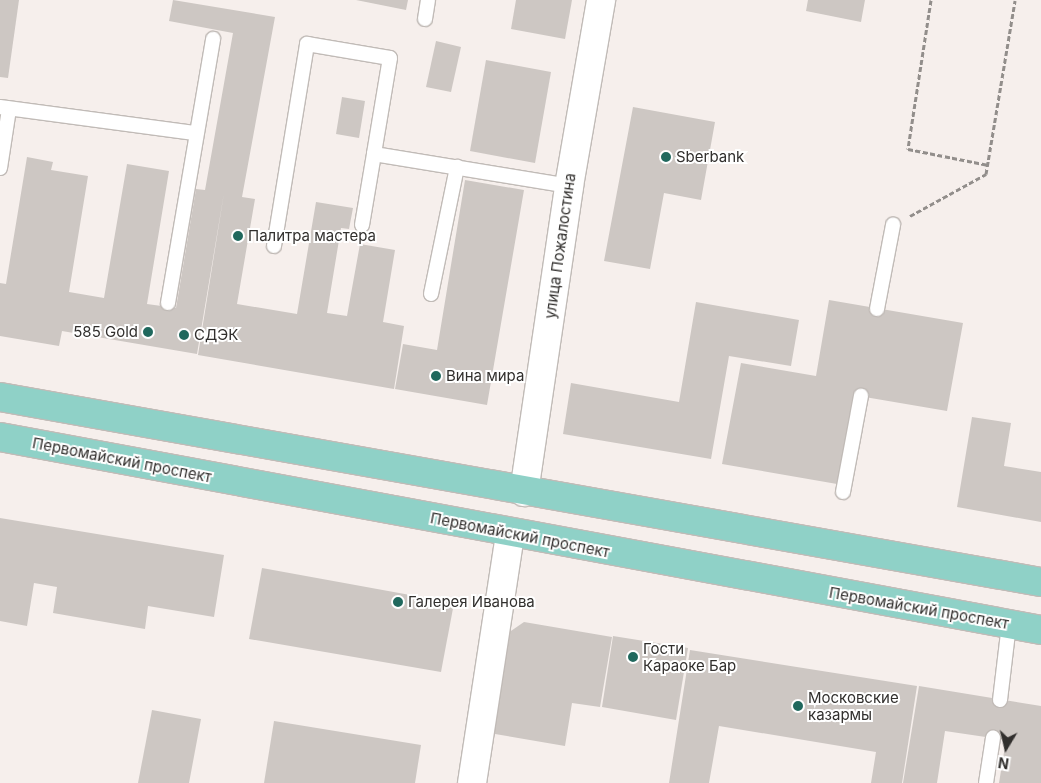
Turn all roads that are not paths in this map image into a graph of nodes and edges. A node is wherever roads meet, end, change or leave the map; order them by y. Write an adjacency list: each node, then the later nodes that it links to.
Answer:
1 (428, 0): 3 (lane)
2 (601, 0): 10 (street, улица Пожалостина)
3 (425, 19)
4 (213, 39): 6 (lane)
5 (5, 108): 6 (lane); 9 (lane)
6 (196, 133): 15 (lane)
7 (374, 154): 8 (lane); 11 (lane); 13 (lane)
8 (457, 167): 10 (lane); 14 (lane)
9 (0, 168)
10 (568, 186): 20 (street, улица Пожалостина)
11 (362, 225)
12 (893, 225): 16 (lane)
13 (274, 246)
14 (431, 294)
15 (168, 303)
16 (877, 309)
17 (861, 396): 21 (lane)
18 (0, 397): 20 (main road)
19 (0, 437): 22 (main road, Первомайский проспект)
20 (524, 492): 23 (main road)
21 (843, 492)
22 (510, 534): 24 (main road, Первомайский проспект); 28 (street)
23 (1041, 582)
24 (1009, 625): 25 (main road, Первомайский проспект); 26 (lane)
25 (1041, 630)
26 (1000, 700)
27 (993, 738): 29 (lane)
28 (472, 783)
29 (986, 783)

